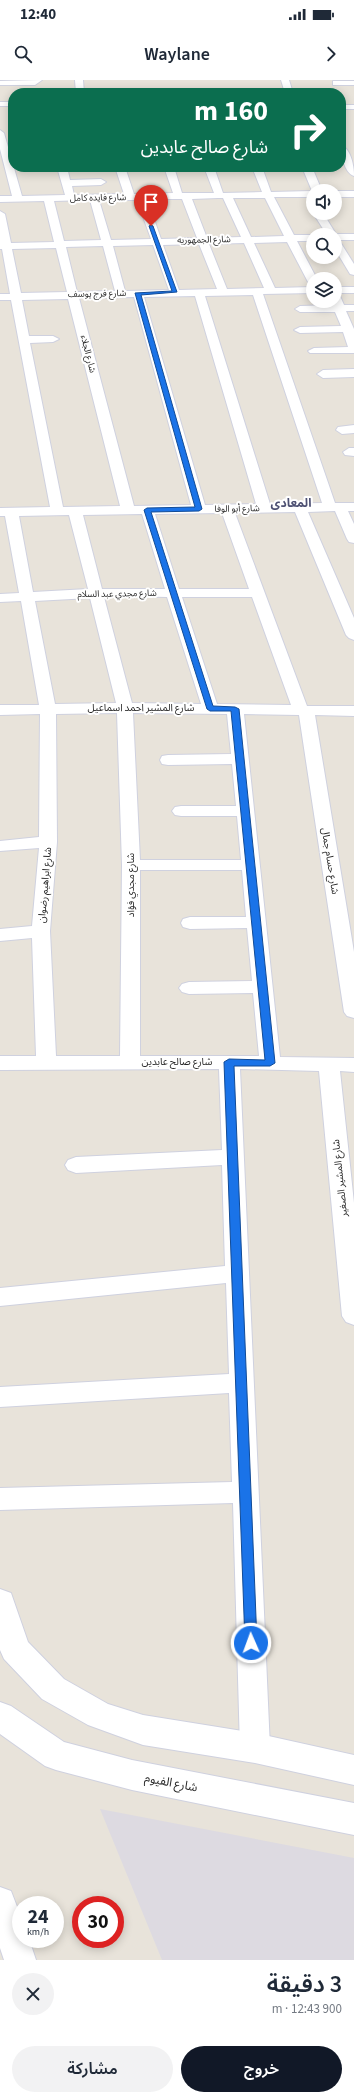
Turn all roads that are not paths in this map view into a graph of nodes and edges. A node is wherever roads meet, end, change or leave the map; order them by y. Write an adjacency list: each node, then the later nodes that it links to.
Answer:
1 (37, 81): 3 (street)
2 (335, 81): 4 (street)
3 (0, 83)
4 (354, 83)
5 (0, 133): 7 (street)
6 (346, 153): 15 (street)
7 (8, 162)
8 (11, 172): 30 (street)
9 (63, 172): 17 (street)
10 (123, 172): 25 (street)
11 (171, 172): 23 (street)
12 (212, 172): 24 (street)
13 (259, 172): 22 (street)
14 (308, 172): 18 (street)
15 (354, 173)
16 (101, 182): 17 (street)
17 (66, 183): 27 (street)
18 (314, 184)
19 (306, 194): 22 (street, شارع فايده كامل)
20 (342, 194): 21 (street)
21 (354, 194)
22 (268, 195): 24 (street, شارع فايده كامل); 33 (street)
23 (183, 196): 24 (street, شارع فايده كامل); 25 (street, شارع فايده كامل); 37 (street)
24 (224, 196): 36 (street)
25 (136, 197): 28 (street, شارع فايده كامل); 38 (street)
26 (48, 198): 27 (street, شارع فايده كامل); 30 (street, شارع فايده كامل); 40 (street, شارع الجلاء)
27 (71, 198): 28 (street, شارع فايده كامل)
28 (94, 198): 39 (street)
29 (0, 199): 30 (street, شارع فايده كامل)
30 (18, 199)
31 (0, 214): 41 (street)
32 (354, 237): 35 (street)
33 (289, 238): 34 (street, شارع الجمهوريه); 36 (street, شارع الجمهوريه); 43 (street)
34 (306, 238)
35 (342, 238)
36 (247, 239): 37 (street, شارع الجمهوريه); 49 (street)
37 (203, 240): 38 (street, شارع الجمهوريه); 52 (street)
38 (156, 241): 39 (street, شارع الجمهوريه); 50 (street)
39 (107, 243): 40 (street, شارع الجمهوريه); 54 (street)
40 (60, 244): 41 (street, شارع الجمهوريه); 55 (street, شارع الجلاء)
41 (3, 246): 56 (street)
42 (342, 251): 44 (street)
43 (308, 272)
44 (354, 272)
45 (306, 290): 49 (street, شارع فرج يوسف)
46 (342, 290): 47 (street)
47 (354, 290)
48 (257, 291): 49 (street, شارع فرج يوسف); 52 (street, شارع فرج يوسف); 70 (street)
49 (271, 291)
50 (175, 292): 51 (street, شارع فرج يوسف); 53 (street, شارع فرج يوسف)
51 (199, 292): 52 (street, شارع فرج يوسف); 72 (street)
52 (223, 292)
53 (138, 293): 54 (street, شارع فرج يوسف); 74 (street)
54 (121, 294): 55 (street, شارع فرج يوسف)
55 (73, 295): 56 (street, شارع فرج يوسف); 76 (street, شارع الجلاء)
56 (14, 296): 57 (street, شارع فرج يوسف); 65 (street)
57 (0, 297)
58 (340, 308): 61 (street); 62 (street)
59 (342, 308): 60 (street)
60 (354, 308)
61 (300, 309)
62 (350, 327): 63 (street); 66 (street)
63 (300, 330)
64 (53, 339): 65 (street)
65 (23, 340): 79 (street)
66 (354, 347): 67 (street)
67 (314, 351)
68 (354, 373): 69 (street)
69 (324, 374)
70 (335, 507): 71 (street, شارع أبو الوفا); 73 (street, شارع أبو الوفا); 81 (street)
71 (354, 507)
72 (264, 508): 73 (street, شارع أبو الوفا); 75 (street, شارع أبو الوفا)
73 (300, 508): 87 (street)
74 (199, 509): 75 (street, شارع أبو الوفا); 77 (street, شارع أبو الوفا)
75 (227, 509): 84 (street, شارع حسام جمال)
76 (128, 510): 77 (street, شارع أبو الوفا); 80 (street, شارع أبو الوفا)
77 (147, 510): 83 (street)
78 (5, 511): 79 (street, شارع أبو الوفا); 85 (street, شارع ابراهيم رضوان)
79 (57, 511): 80 (street, شارع أبو الوفا)
80 (75, 511): 82 (street, شارع مجدي فؤاد)
81 (354, 539)
82 (96, 593): 83 (street, شارع مجدي عبد السلام); 85 (street, شارع مجدي عبد السلام); 89 (street, شارع مجدي فؤاد)
83 (173, 593): 84 (street, شارع مجدي عبد السلام); 90 (street)
84 (258, 593): 93 (street, شارع حسام جمال)
85 (27, 597): 86 (street, شارع مجدي عبد السلام); 88 (street, شارع ابراهيم رضوان)
86 (0, 598)
87 (354, 635)
88 (48, 708): 89 (street, شارع المشير احمد اسماعيل); 92 (street, شارع المشير احمد اسماعيل); 99 (street, شارع ابراهيم رضوان)
89 (125, 708): 90 (street, شارع المشير احمد اسماعيل); 101 (street, شارع مجدي فؤاد)
90 (210, 709): 91 (street, شارع المشير احمد اسماعيل)
91 (235, 709): 93 (street, شارع المشير احمد اسماعيل); 95 (street)
92 (0, 710)
93 (304, 710): 94 (street, شارع المشير احمد اسماعيل); 109 (street, شارع حسام جمال)
94 (354, 711)
95 (240, 759): 96 (street); 97 (street)
96 (168, 760)
97 (245, 810): 98 (street); 102 (street)
98 (181, 811)
99 (48, 842): 100 (street); 105 (street, شارع ابراهيم رضوان)
100 (0, 846)
101 (131, 865): 102 (street); 111 (street, شارع مجدي فؤاد)
102 (251, 865): 103 (street)
103 (256, 922): 104 (street); 107 (street)
104 (190, 923)
105 (41, 931): 106 (street); 110 (street, شارع ابراهيم رضوان)
106 (0, 935)
107 (263, 987): 108 (street); 114 (street)
108 (189, 988)
109 (354, 1012)
110 (46, 1062): 111 (street, شارع صالح عابدين); 113 (street, شارع صالح عابدين)
111 (130, 1062): 112 (street, شارع صالح عابدين)
112 (229, 1062): 114 (street, شارع صالح عابدين); 118 (street)
113 (0, 1063)
114 (270, 1063): 115 (street, شارع صالح عابدين)
115 (329, 1064): 116 (street, شارع صالح عابدين); 117 (street, شارع المشير الصغير)
116 (354, 1065)
117 (345, 1140): 120 (street, شارع المشير الصغير)
118 (233, 1157): 119 (street); 121 (street)
119 (76, 1166)
120 (349, 1212): 123 (street, شارع المشير الصغير)
121 (237, 1273): 122 (street); 124 (street)
122 (0, 1297)
123 (354, 1315)
124 (241, 1383): 125 (street); 126 (street)
125 (0, 1397)
126 (245, 1492): 127 (street); 130 (street)
127 (0, 1499)
128 (0, 1602): 130 (street)
129 (0, 1716): 132 (street, شارع الفيوم)
130 (255, 1748): 131 (street)
131 (354, 1770)
132 (354, 1819)
133 (0, 1902): 134 (street)
134 (20, 1960)

